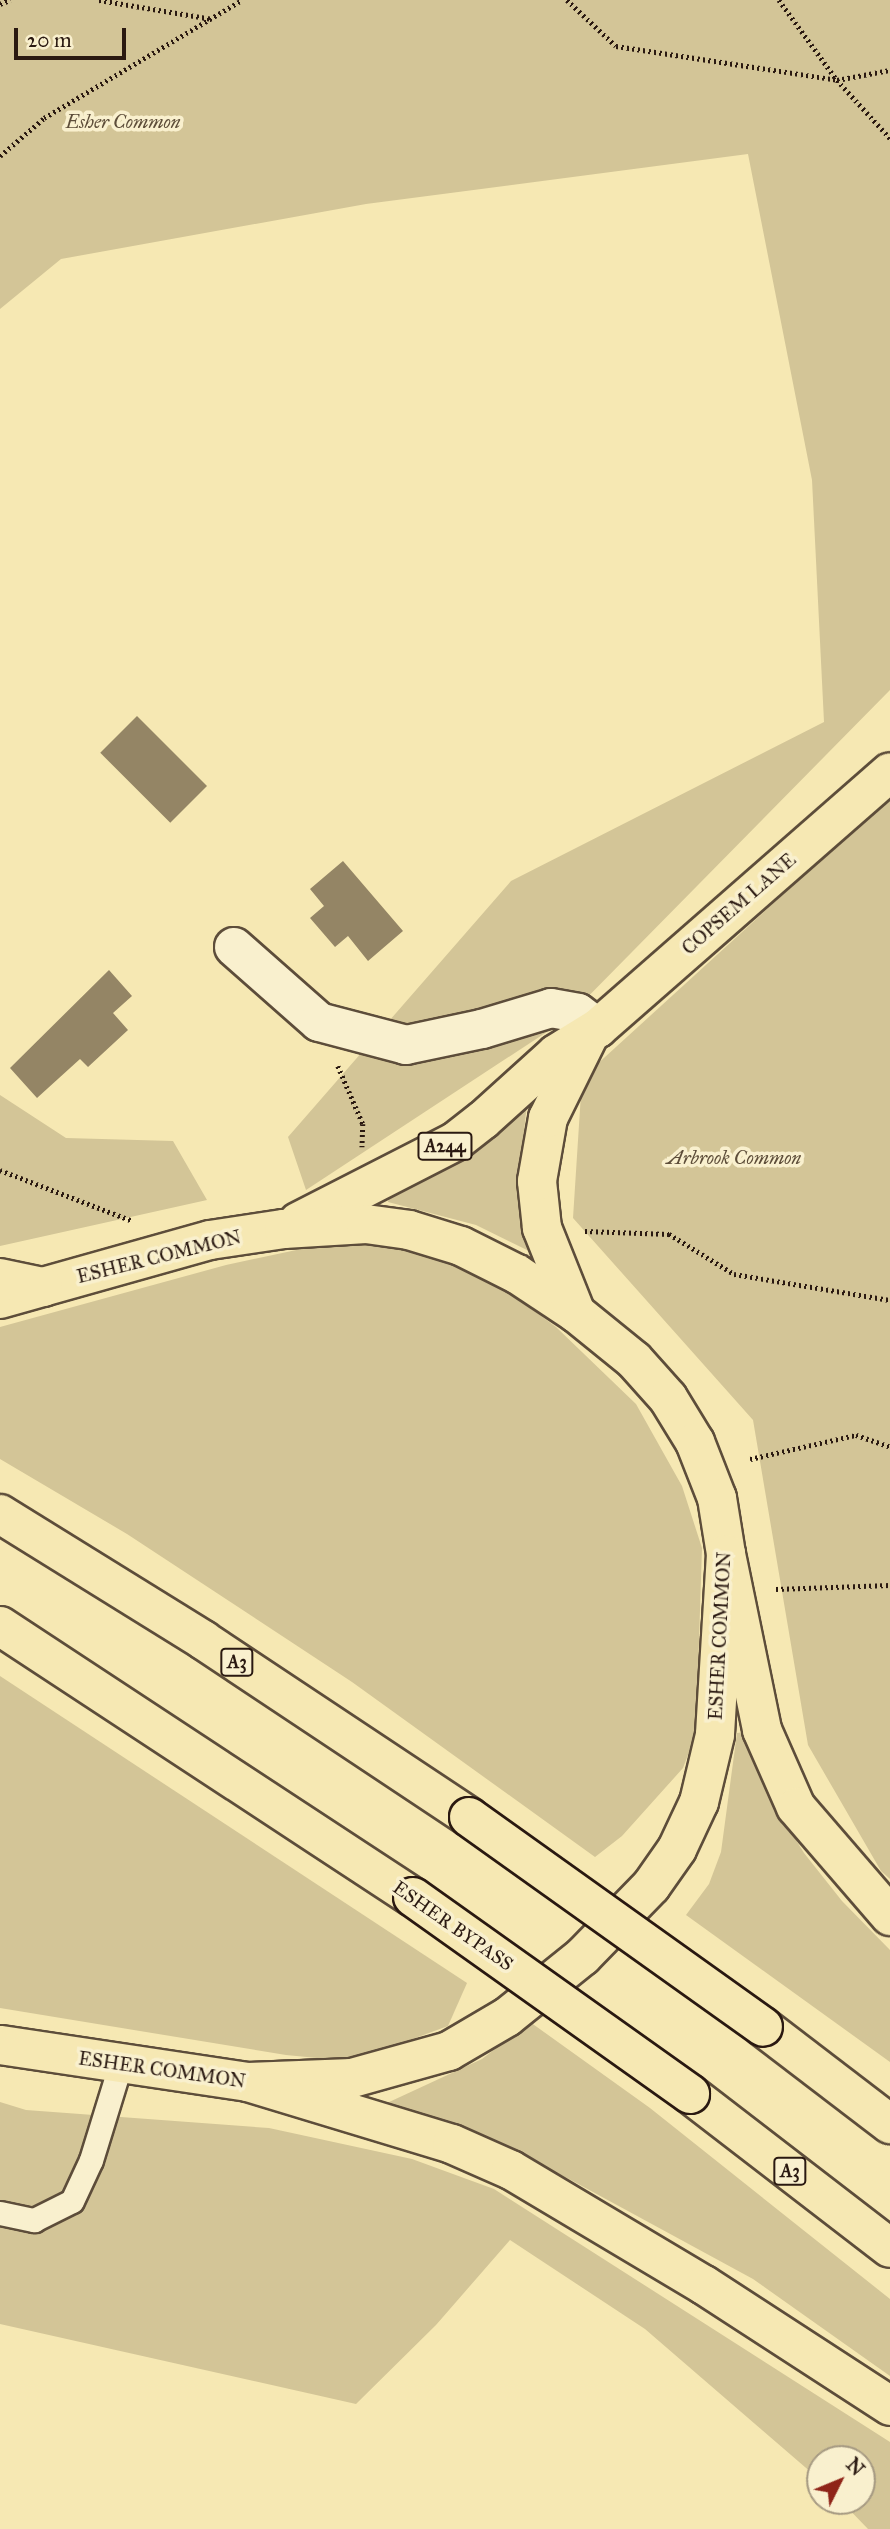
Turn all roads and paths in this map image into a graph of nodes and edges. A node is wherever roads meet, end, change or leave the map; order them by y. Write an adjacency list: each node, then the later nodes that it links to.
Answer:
1 (10, 0): 6 (path)
2 (99, 0): 7 (path)
3 (242, 0): 7 (path)
4 (567, 0): 9 (path)
5 (779, 0): 9 (path)
6 (0, 4)
7 (213, 19): 11 (path)
8 (890, 70): 9 (path)
9 (837, 80): 10 (path)
10 (890, 138)
11 (0, 156)
12 (890, 772): 15 (main road, COPSEM LANE / A244)
13 (234, 947): 14 (street)
14 (320, 1022): 15 (street); 17 (path)
15 (593, 1032): 17 (main road, COPSEM LANE / A244); 25 (main road, COPSEM LANE / A244)
16 (0, 1170): 18 (path)
17 (361, 1190): 19 (main road, COPSEM LANE / A244)
18 (138, 1223)
19 (284, 1229): 22 (main road, ESHER COMMON); 25 (main road, ESHER COMMON)
20 (577, 1231): 24 (path)
21 (0, 1279): 22 (main road)
22 (43, 1287): 23 (main road, ESHER COMMON)
23 (0, 1299)
24 (890, 1300)
25 (576, 1313): 29 (main road, ESHER COMMON)
26 (890, 1447): 27 (path)
27 (750, 1459)
28 (0, 1514): 37 (main road, A3, bridge)
29 (726, 1554): 33 (main road); 36 (main road, ESHER COMMON)
30 (890, 1585): 31 (path)
31 (776, 1589)
32 (0, 1626): 39 (main road, ESHER BYPASS / A3, bridge)
33 (890, 1916)
34 (0, 2045): 35 (main road, ESHER COMMON)
35 (120, 2066): 36 (main road, ESHER COMMON); 38 (lane)
36 (248, 2082): 40 (main road)
37 (890, 2123)
38 (0, 2213)
39 (890, 2248)
40 (890, 2406)

